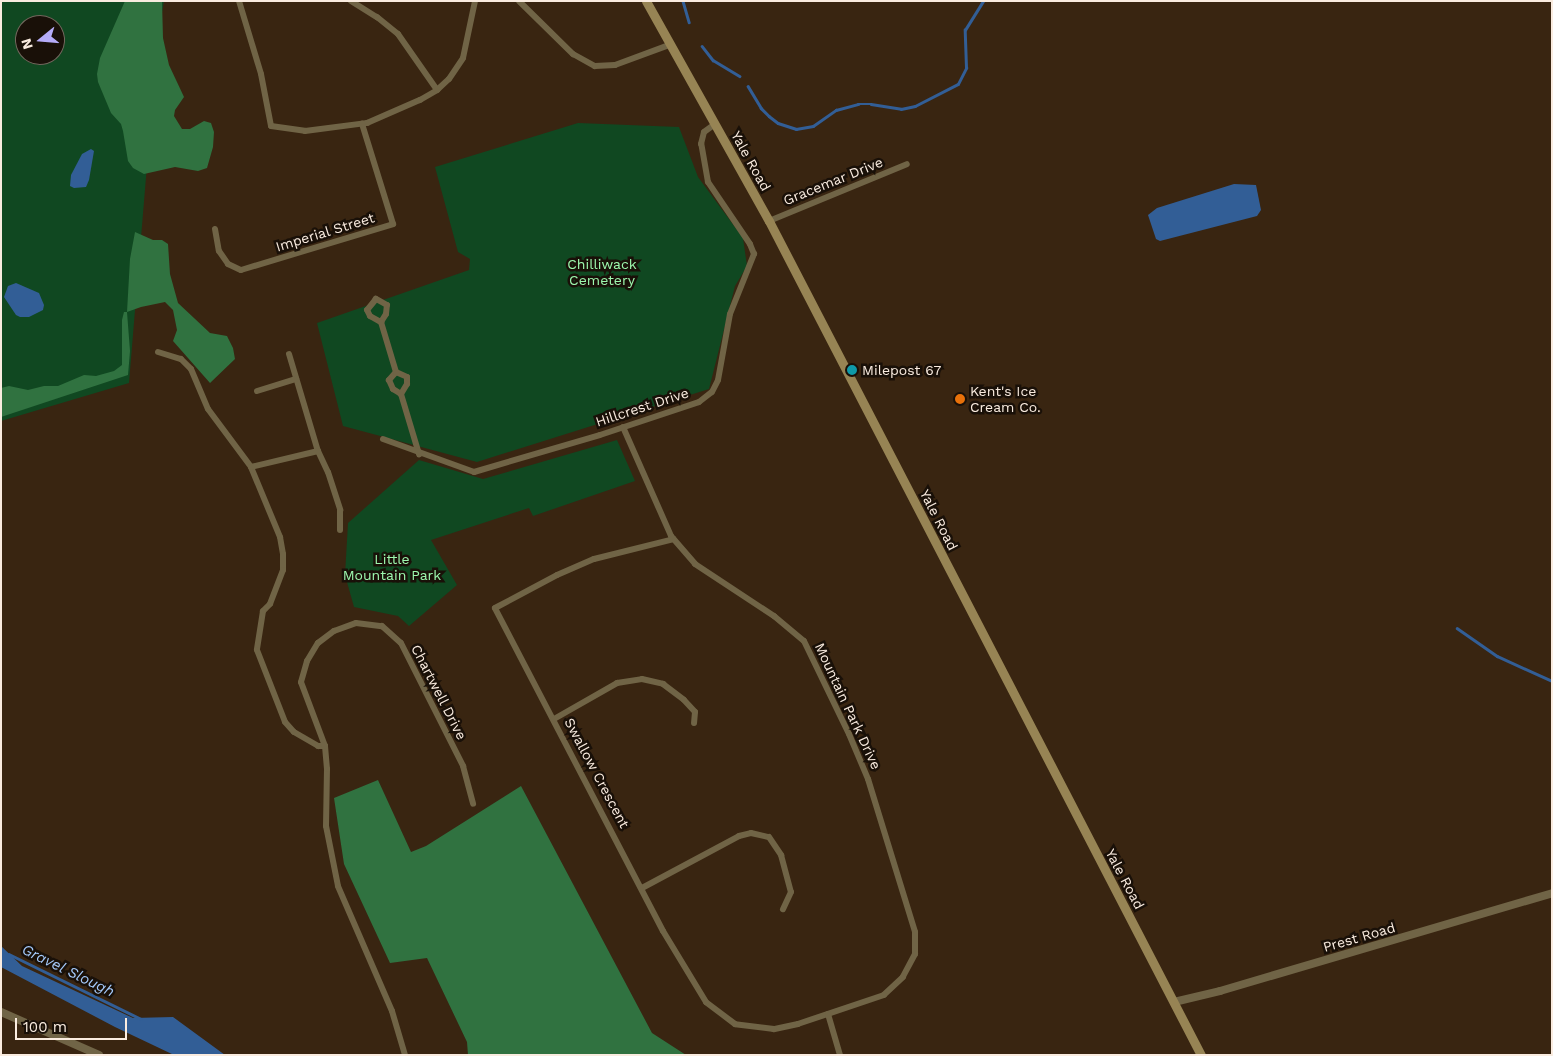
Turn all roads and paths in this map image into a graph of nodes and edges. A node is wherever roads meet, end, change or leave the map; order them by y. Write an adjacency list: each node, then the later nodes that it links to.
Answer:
1 (239, 1): 8 (street)
2 (351, 1): 7 (street)
3 (475, 1): 7 (street)
4 (519, 1): 6 (street)
5 (646, 1): 6 (main road, Yale Road)
6 (669, 45): 9 (main road, Yale Road)
7 (437, 90): 8 (street)
8 (362, 124): 12 (street, Imperial Street)
9 (715, 124): 11 (main road, Yale Road); 20 (street, Hillcrest Drive)
10 (907, 164): 11 (street, Gracemar Drive)
11 (769, 221): 34 (main road, Yale Road)
12 (215, 229)
13 (381, 322): 16 (street)
14 (158, 352): 24 (street)
15 (289, 354): 17 (street)
16 (396, 372): 19 (street); 19 (street)
17 (296, 379): 18 (street); 22 (street)
18 (257, 390)
19 (401, 394): 23 (street)
20 (624, 426): 23 (street, Hillcrest Drive); 26 (street, Mountain Park Drive)
21 (383, 440): 23 (street, Hillcrest Drive)
22 (318, 451): 24 (street); 25 (street)
23 (419, 454)
24 (251, 467): 29 (street)
25 (340, 530)
26 (674, 539): 27 (street, Swallow Crescent); 36 (street, Mountain Park Drive)
27 (554, 719): 28 (street); 31 (street, Swallow Crescent)
28 (694, 723)
29 (324, 746): 30 (street, Chartwell Drive); 38 (street, Chartwell Drive)
30 (473, 804)
31 (642, 888): 33 (street); 36 (street, Swallow Crescent)
32 (1552, 893): 34 (street, Prest Road)
33 (783, 909)
34 (1174, 1002): 40 (main road, Yale Road)
35 (1, 1012): 37 (street)
36 (828, 1014): 39 (street)
37 (99, 1055)
38 (405, 1055)
39 (840, 1055)
40 (1201, 1055)

